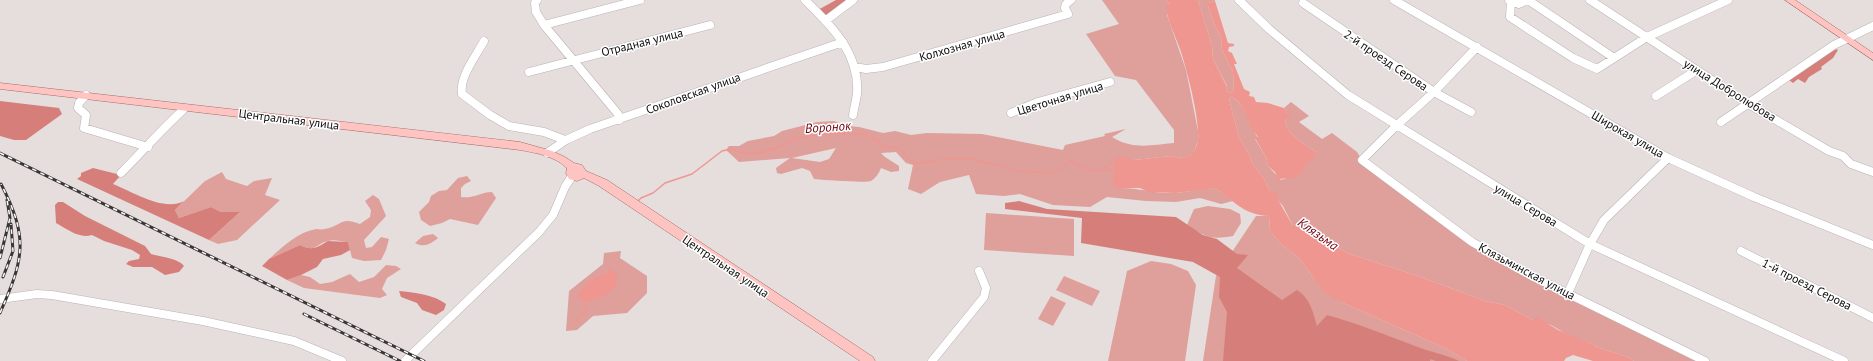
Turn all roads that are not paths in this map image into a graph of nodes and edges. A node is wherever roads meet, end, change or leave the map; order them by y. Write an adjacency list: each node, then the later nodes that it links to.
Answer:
1 (537, 0): 15 (street)
2 (640, 0): 15 (street)
3 (805, 0): 14 (street)
4 (853, 0): 14 (street)
5 (1071, 0): 26 (street, Колхозная улица)
6 (1238, 0): 41 (street, улица Серова)
7 (1394, 0): 22 (street, Широкая улица)
8 (1528, 0): 12 (street); 24 (street)
9 (1590, 0): 18 (street, улица Добролюбова)
10 (1728, 0): 18 (street)
11 (1789, 0): 19 (main road)
12 (1510, 1): 24 (street)
13 (1303, 3): 31 (street, 2-й проезд Серова)
14 (825, 20): 21 (street)
15 (544, 25): 25 (street)
16 (710, 25): 25 (street, Отрадная улица)
17 (1873, 26): 19 (street)
18 (1647, 36): 24 (street); 27 (street, улица Добролюбова)
19 (1847, 39): 23 (main road); 34 (street)
20 (484, 41): 42 (street)
21 (843, 42): 26 (street); 39 (street, Соколовская улица)
22 (1477, 47): 31 (street); 45 (street, Широкая улица)
23 (1873, 57)
24 (1614, 58)
25 (574, 59): 28 (street, Отрадная улица); 39 (street)
26 (855, 67): 38 (street)
27 (1697, 70): 33 (street); 34 (street, улица Добролюбова)
28 (529, 72)
29 (1110, 82): 37 (street, Цветочная улица)
30 (0, 86): 32 (main road, Центральная улица)
31 (1434, 92): 36 (street, 2-й проезд Серова); 41 (street)
32 (86, 95): 43 (street); 44 (main road, Центральная улица)
33 (1656, 96)
34 (1747, 104): 40 (street); 46 (street, улица Добролюбова)
35 (183, 110): 43 (street)
36 (1471, 112)
37 (1011, 113)
38 (853, 115)
39 (619, 120): 42 (street, Соколовская улица)
40 (1721, 122)
41 (1396, 126): 49 (street, улица Серова); 53 (street, Клязьминская улица)
42 (565, 140): 44 (street, Соколовская улица)
43 (148, 147): 47 (street)
44 (548, 153): 48 (main road, Центральная улица)
45 (1668, 158): 49 (street); 50 (street, Широкая улица)
46 (1873, 172)
47 (120, 173)
48 (576, 173): 57 (street); 58 (main road, Центральная улица)
49 (1590, 244): 53 (street); 61 (street, улица Серова)
50 (1873, 245)
51 (1741, 251): 55 (street, 1-й проезд Серова)
52 (979, 271): 59 (street)
53 (1568, 293): 60 (street, Клязьминская улица)
54 (0, 298): 56 (street)
55 (1873, 318)
56 (342, 361)
57 (405, 361)
58 (869, 361)
59 (932, 361)
60 (1705, 361)
61 (1844, 361)

